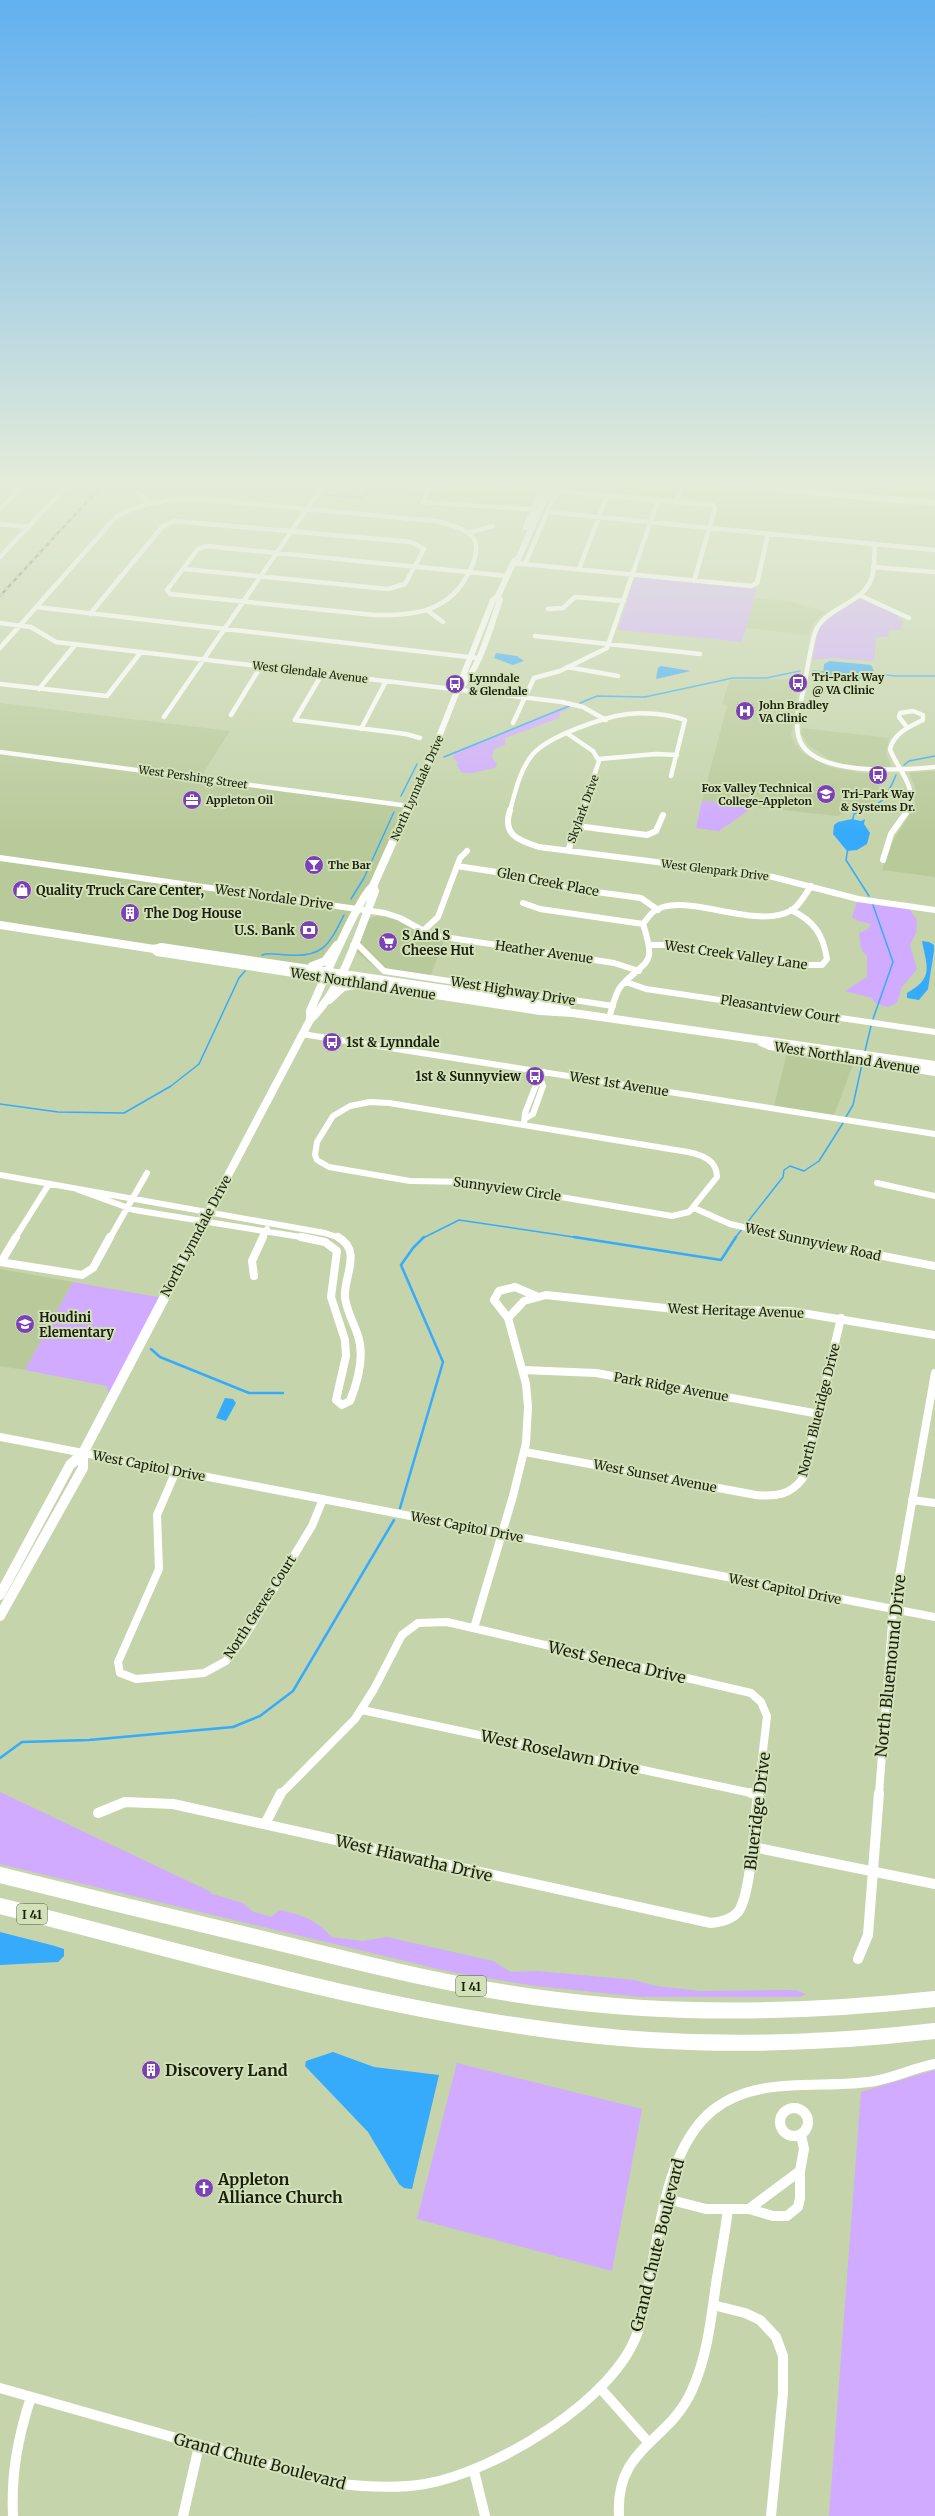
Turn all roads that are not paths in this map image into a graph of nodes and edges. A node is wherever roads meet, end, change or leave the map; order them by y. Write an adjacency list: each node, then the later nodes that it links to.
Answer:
1 (44, 598): 13 (street)
2 (103, 598): 16 (street)
3 (218, 598): 11 (street)
4 (244, 598): 11 (street)
5 (451, 598): 15 (street)
6 (499, 598): 28 (main road, North Lynndale Drive)
7 (573, 598): 14 (street)
8 (592, 598): 12 (street)
9 (856, 598): 51 (street)
10 (865, 598): 17 (street)
11 (242, 601): 15 (street); 21 (street)
12 (624, 601): 24 (street)
13 (36, 608): 16 (street); 20 (street)
14 (548, 609)
15 (427, 610): 18 (street)
16 (90, 614): 21 (street)
17 (909, 618)
18 (443, 622)
19 (0, 623): 20 (street, West Glendale Avenue)
20 (20, 626): 23 (street, West Glendale Avenue); 25 (street)
21 (224, 629): 28 (street); 29 (street)
22 (535, 636): 24 (street)
23 (75, 644): 26 (street, West Glendale Avenue); 36 (street)
24 (609, 644): 27 (street); 31 (street)
25 (0, 648)
26 (141, 652): 29 (street, West Glendale Avenue); 36 (street)
27 (700, 654)
28 (474, 657): 37 (main road, North Lynndale Drive)
29 (202, 660): 30 (street, West Glendale Avenue); 40 (street)
30 (261, 666): 32 (street, West Glendale Avenue); 39 (street)
31 (567, 668): 33 (street); 38 (street)
32 (322, 674): 34 (street, West Glendale Avenue); 44 (street)
33 (618, 676)
34 (386, 682): 37 (street, West Glendale Avenue); 44 (street)
35 (0, 684): 36 (street)
36 (39, 689)
37 (459, 690): 38 (street, West Glendale Avenue); 53 (main road, North Lynndale Drive)
38 (523, 697): 41 (street, West Glendale Avenue); 42 (street)
39 (231, 715)
40 (164, 717)
41 (606, 720): 45 (street); 48 (street)
42 (513, 723)
43 (906, 726): 43 (street); 51 (street)
44 (361, 729): 46 (street)
45 (568, 734): 49 (street, Skylark Drive); 57 (street, West Glenpark Drive)
46 (420, 738)
47 (1, 754): 53 (street, West Pershing Street)
48 (677, 755): 49 (street); 52 (street)
49 (599, 758): 55 (street, Skylark Drive)
50 (935, 768): 51 (street)
51 (900, 770): 59 (street)
52 (671, 776)
53 (409, 806): 61 (main road, North Lynndale Drive)
54 (663, 815): 55 (street)
55 (577, 826): 57 (street, Skylark Drive)
56 (467, 851): 60 (street)
57 (568, 851): 62 (street, West Glenpark Drive)
58 (0, 858): 64 (street, West Nordale Drive)
59 (883, 860)
60 (457, 866): 66 (street, Glen Creek Place); 71 (street)
61 (373, 886): 64 (main road, North Lynndale Drive); 65 (main road, North Lynndale Drive)
62 (811, 886): 67 (street); 68 (street, West Glenpark Drive)
63 (522, 903): 69 (street)
64 (358, 909): 65 (street, Heather Avenue); 72 (main road, North Lynndale Drive)
65 (368, 910): 71 (street, Heather Avenue); 73 (main road, North Lynndale Drive)
66 (658, 910): 67 (street); 69 (street)
67 (791, 910): 74 (street, West Creek Valley Lane)
68 (935, 910)
69 (643, 924): 74 (street)
70 (0, 925): 75 (main road, West Northland Avenue)
71 (422, 932): 80 (street, Heather Avenue)
72 (347, 936): 77 (main road); 79 (main road, North Lynndale Drive)
73 (353, 945): 76 (main road, North Lynndale Drive); 83 (street, West Highway Drive)
74 (650, 945): 80 (street)
75 (154, 949): 77 (main road, West Northland Avenue); 78 (main road, West Northland Avenue)
76 (347, 958): 81 (main road, North Lynndale Drive); 82 (main road)
77 (308, 967): 79 (main road, West Northland Avenue)
78 (265, 968): 84 (main road, West Northland Avenue); 88 (main road)
79 (331, 970): 81 (main road, West Northland Avenue); 84 (main road, North Lynndale Drive)
80 (639, 971): 86 (street)
81 (341, 972): 82 (main road, West Northland Avenue); 85 (main road, North Lynndale Drive)
82 (369, 976): 83 (main road, West Northland Avenue)
83 (388, 976): 90 (street, West Highway Drive); 91 (main road, West Northland Avenue)
84 (327, 978): 85 (main road, West Northland Avenue); 88 (main road, North Lynndale Drive)
85 (337, 980): 87 (main road, West Northland Avenue); 89 (main road, North Lynndale Drive)
86 (626, 982): 90 (street); 94 (street, Pleasantview Court)
87 (370, 985): 89 (main road); 91 (main road, West Northland Avenue)
88 (319, 994): 93 (main road, North Lynndale Drive)
89 (326, 1001): 93 (main road, North Lynndale Drive)
90 (612, 1006): 92 (street)
91 (573, 1013): 92 (main road, West Northland Avenue)
92 (609, 1018): 96 (main road, West Northland Avenue)
93 (310, 1020): 95 (main road, North Lynndale Drive)
94 (935, 1032)
95 (302, 1034): 98 (street, West 1st Avenue); 111 (main road, North Lynndale Drive)
96 (760, 1041): 97 (main road, West Northland Avenue); 99 (main road, West Northland Avenue)
97 (935, 1065)
98 (544, 1072): 100 (street); 101 (street, West 1st Avenue)
99 (935, 1072)
100 (524, 1125): 110 (street, Sunnyview Circle); 110 (street, Sunnyview Circle)
101 (935, 1134)
102 (148, 1173): 108 (street)
103 (0, 1175): 105 (street)
104 (877, 1183): 107 (street)
105 (50, 1184): 106 (street); 116 (street)
106 (76, 1189): 108 (street); 109 (street)
107 (935, 1196)
108 (133, 1200): 109 (street); 111 (street)
109 (128, 1208): 111 (street); 116 (street)
110 (694, 1208): 117 (street, West Sunnyview Road)
111 (206, 1217): 112 (street); 113 (street); 133 (main road, North Lynndale Drive)
112 (270, 1224): 113 (street); 114 (street)
113 (266, 1232): 115 (street); 118 (street)
114 (334, 1235): 115 (street); 120 (street)
115 (328, 1243): 121 (street)
116 (0, 1262)
117 (935, 1266)
118 (254, 1276)
119 (536, 1296): 122 (street); 122 (street); 123 (street, West Heritage Avenue)
120 (346, 1302): 121 (street); 125 (street)
121 (332, 1304): 126 (street)
122 (508, 1318): 127 (street)
123 (841, 1318): 124 (street, West Heritage Avenue); 130 (street, North Blueridge Drive)
124 (935, 1335)
125 (360, 1351): 126 (street); 126 (street)
126 (346, 1352)
127 (523, 1370): 130 (street, Park Ridge Avenue); 132 (street)
128 (935, 1373): 129 (street, North Bluemound Drive)
129 (932, 1410): 137 (street, North Bluemound Drive)
130 (818, 1414): 135 (street, North Blueridge Drive)
131 (0, 1437): 133 (street, West Capitol Drive)
132 (525, 1452): 135 (street, West Sunset Avenue); 139 (street)
133 (83, 1453): 134 (street, West Capitol Drive); 140 (main road, North Lynndale Drive); 142 (main road, North Lynndale Drive)
134 (176, 1471): 136 (street, West Capitol Drive); 136 (street, North Greves Court)
135 (785, 1493)
136 (323, 1499): 139 (street, West Capitol Drive)
137 (912, 1500): 138 (street); 141 (street, North Bluemound Drive)
138 (935, 1504)
139 (502, 1534): 141 (street, West Capitol Drive); 144 (street)
140 (0, 1595)
141 (893, 1610): 143 (street, West Capitol Drive); 151 (street, North Bluemound Drive)
142 (0, 1616)
143 (935, 1617)
144 (474, 1628): 145 (street, West Seneca Drive); 146 (street, West Seneca Drive)
145 (759, 1699): 147 (street, Blueridge Drive)
146 (362, 1710): 147 (street, West Roselawn Drive); 149 (street, West Seneca Drive)
147 (759, 1795): 150 (street, Blueridge Drive)
148 (98, 1813): 149 (street, West Hiawatha Drive)
149 (265, 1824): 155 (street, West Hiawatha Drive)
150 (752, 1847): 151 (street); 155 (street, Blueridge Drive)
151 (872, 1872): 153 (street); 156 (street, North Bluemound Drive)
152 (0, 1874): 157 (highway, I 41)
153 (935, 1884)
154 (0, 1906): 158 (highway, I 41)
155 (731, 1920)
156 (858, 1959)
157 (935, 1999)
158 (935, 2031)
159 (935, 2064): 162 (street, Grand Chute Boulevard)
160 (801, 2135): 161 (street)
161 (800, 2171): 163 (street); 163 (street)
162 (667, 2199): 164 (street); 167 (street, Grand Chute Boulevard)
163 (749, 2208): 164 (street)
164 (728, 2209): 165 (street)
165 (713, 2305): 169 (street); 176 (street)
166 (0, 2388): 168 (street, Grand Chute Boulevard)
167 (601, 2389): 169 (street); 171 (street, Grand Chute Boulevard)
168 (31, 2397): 170 (street, Grand Chute Boulevard); 172 (street)
169 (649, 2444): 175 (street)
170 (199, 2446): 171 (street, Grand Chute Boulevard); 173 (street)
171 (474, 2471): 174 (street)
172 (13, 2516)
173 (182, 2516)
174 (485, 2516)
175 (620, 2516)
176 (771, 2516)

